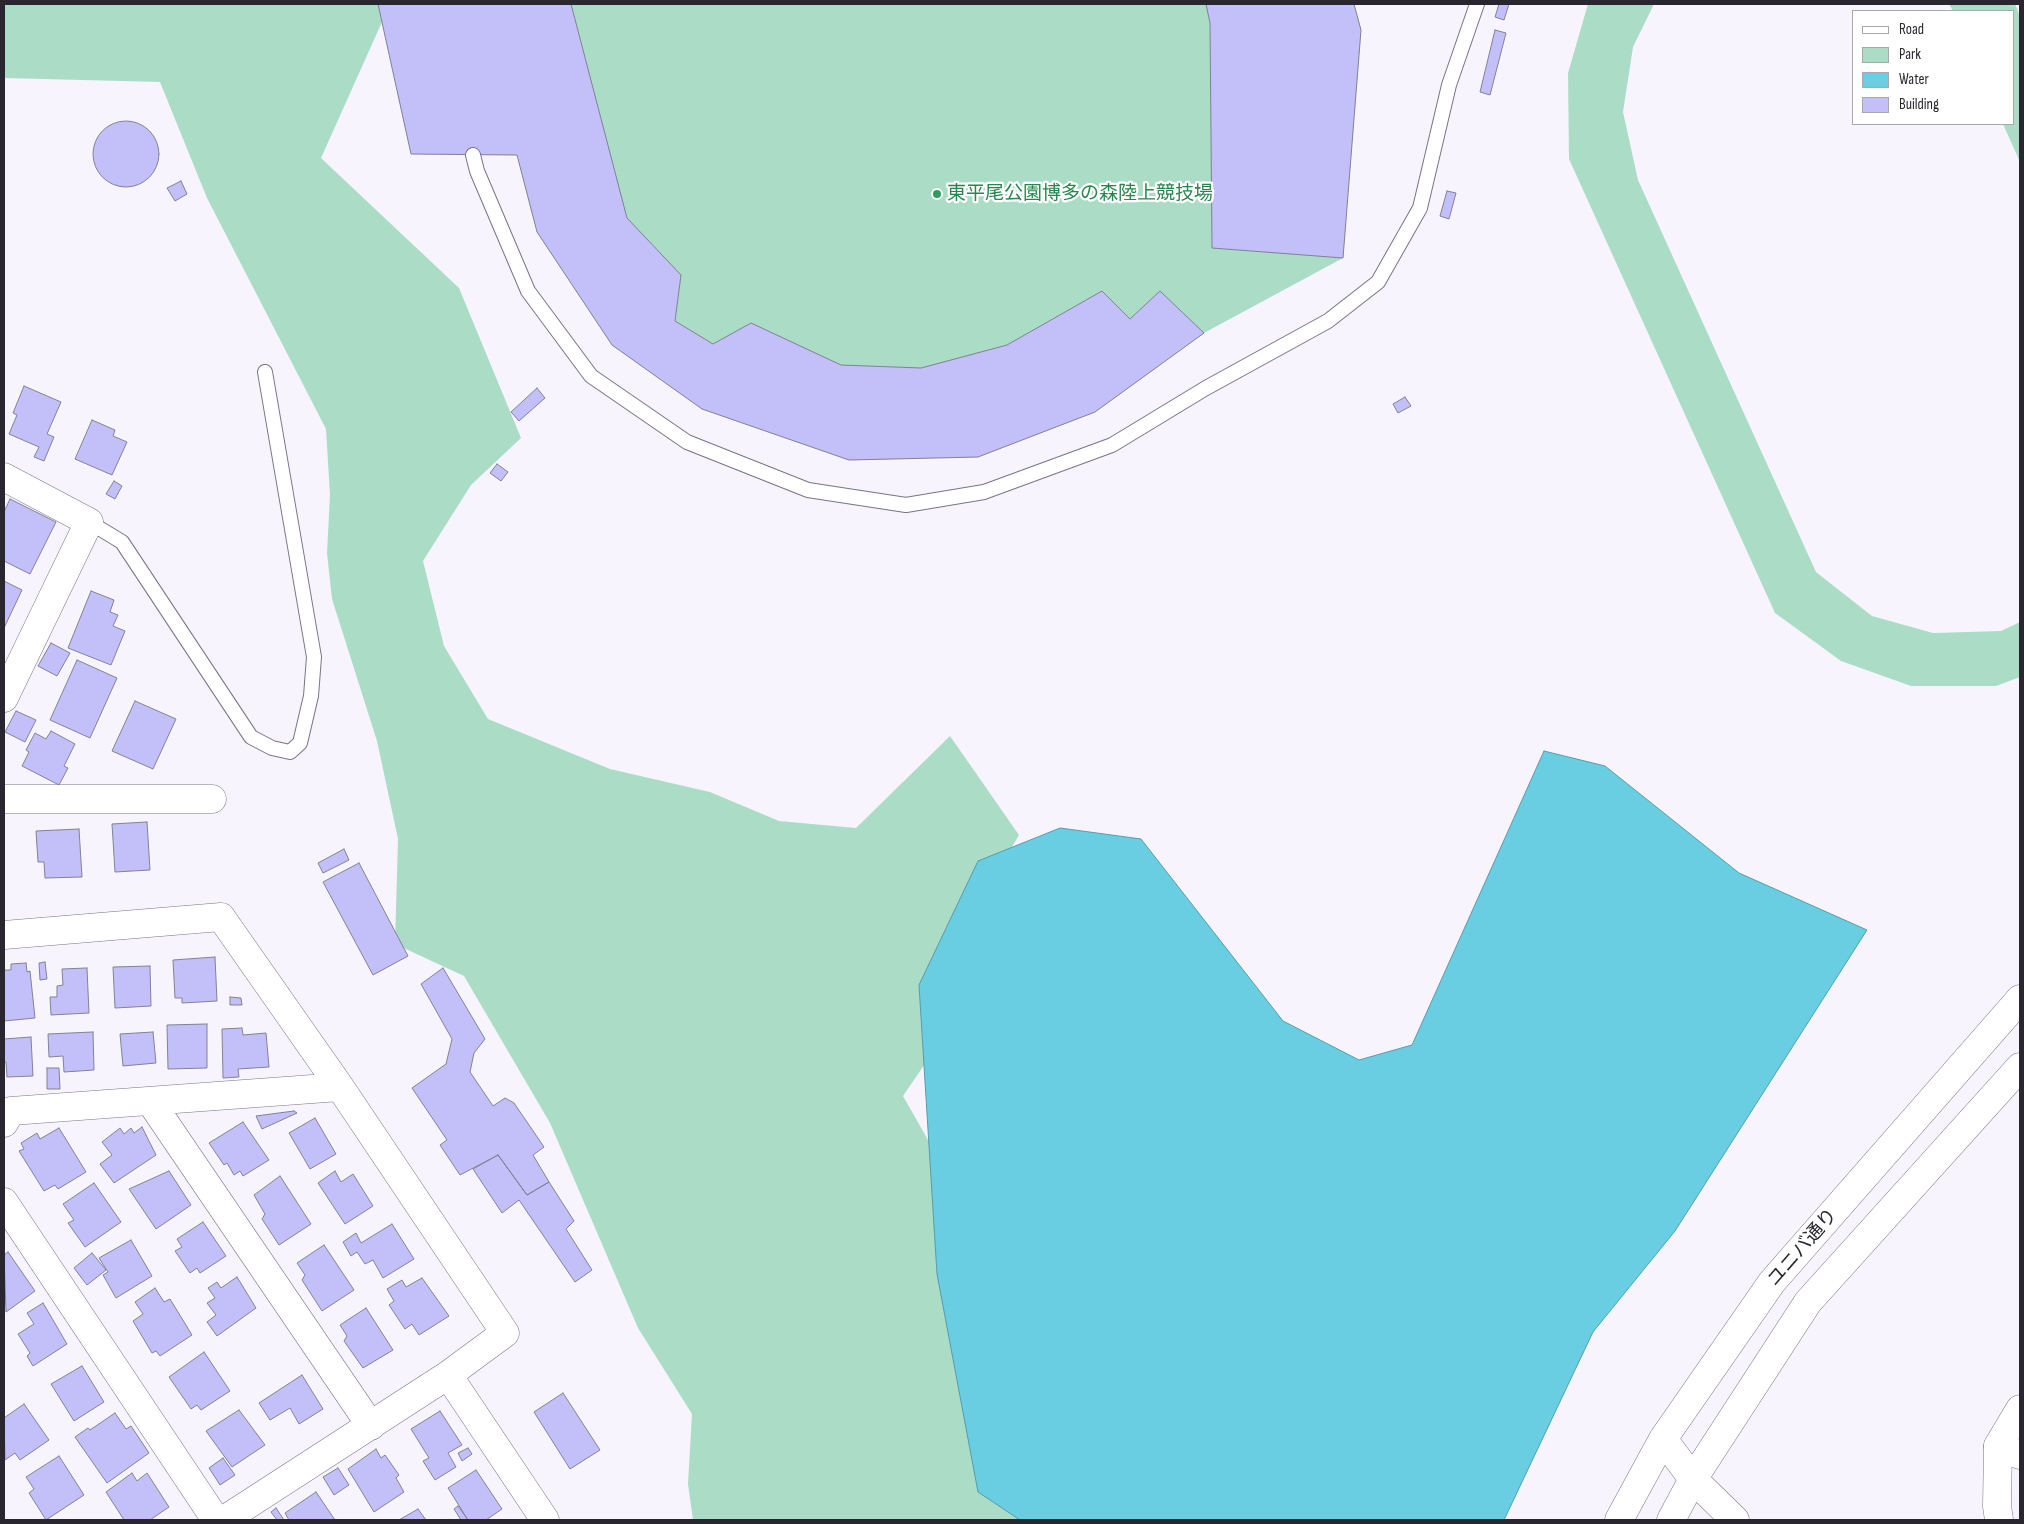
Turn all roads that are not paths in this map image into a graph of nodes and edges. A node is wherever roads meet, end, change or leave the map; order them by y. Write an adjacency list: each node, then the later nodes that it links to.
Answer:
1 (1477, 4): 2 (lane)
2 (473, 155)
3 (265, 372): 5 (lane)
4 (4, 477): 5 (street)
5 (89, 522): 6 (street)
6 (4, 698)
7 (4, 799): 8 (street)
8 (212, 799)
9 (4, 935): 12 (street)
10 (2020, 999): 19 (street, ユニバ通り)
11 (2020, 1067): 21 (street, ユニバ通り)
12 (340, 1087): 13 (street); 16 (street)
13 (150, 1101): 14 (street); 18 (street)
14 (4, 1123)
15 (4, 1202): 22 (street)
16 (448, 1375): 18 (street); 24 (street)
17 (2020, 1409): 20 (street)
18 (370, 1426): 23 (street)
19 (1663, 1438): 21 (street); 25 (street, ユニバ通り)
20 (2009, 1451): 28 (street)
21 (1693, 1479): 26 (street, ユニバ通り); 27 (street)
22 (216, 1520)
23 (224, 1520)
24 (545, 1520)
25 (1619, 1520)
26 (1671, 1520)
27 (1735, 1520)
28 (1999, 1520)

